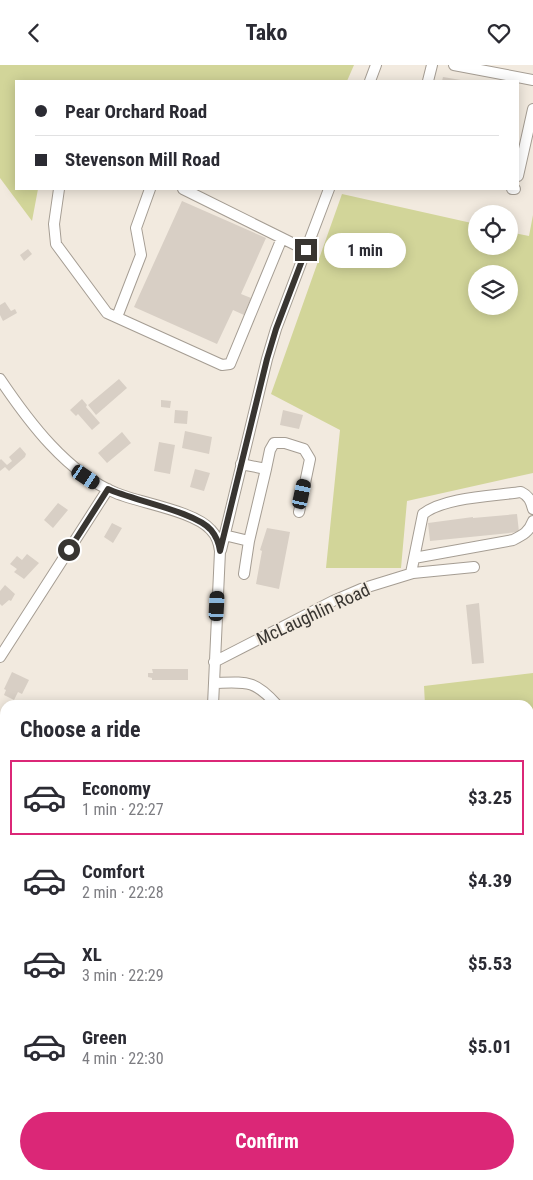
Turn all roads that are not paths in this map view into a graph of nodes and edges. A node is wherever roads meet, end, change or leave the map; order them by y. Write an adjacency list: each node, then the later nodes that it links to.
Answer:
1 (376, 65): 4 (street)
2 (432, 65): 5 (street)
3 (454, 65): 6 (street)
4 (370, 80)
5 (428, 80)
6 (533, 80)
7 (533, 109): 8 (street)
8 (519, 172)
9 (59, 190): 15 (street)
10 (150, 190): 15 (street)
11 (185, 190): 13 (street)
12 (329, 190): 14 (street)
13 (282, 238): 14 (street); 15 (street)
14 (306, 250): 17 (street)
15 (117, 317)
16 (0, 379): 19 (street)
17 (241, 464): 18 (street); 23 (street)
18 (266, 469): 21 (street); 24 (street)
19 (108, 489): 25 (street); 30 (street)
20 (533, 509): 26 (street)
21 (299, 512)
22 (533, 521): 26 (street)
23 (224, 535): 24 (street); 25 (street)
24 (249, 541): 29 (street)
25 (220, 551): 31 (street)
26 (414, 558): 28 (street)
27 (474, 567): 28 (street, McLaughlin Road)
28 (411, 573): 31 (street, McLaughlin Road)
29 (244, 574)
30 (0, 657)
31 (214, 662): 32 (street)
32 (214, 683): 33 (street); 34 (street)
33 (213, 700)
34 (272, 700)

